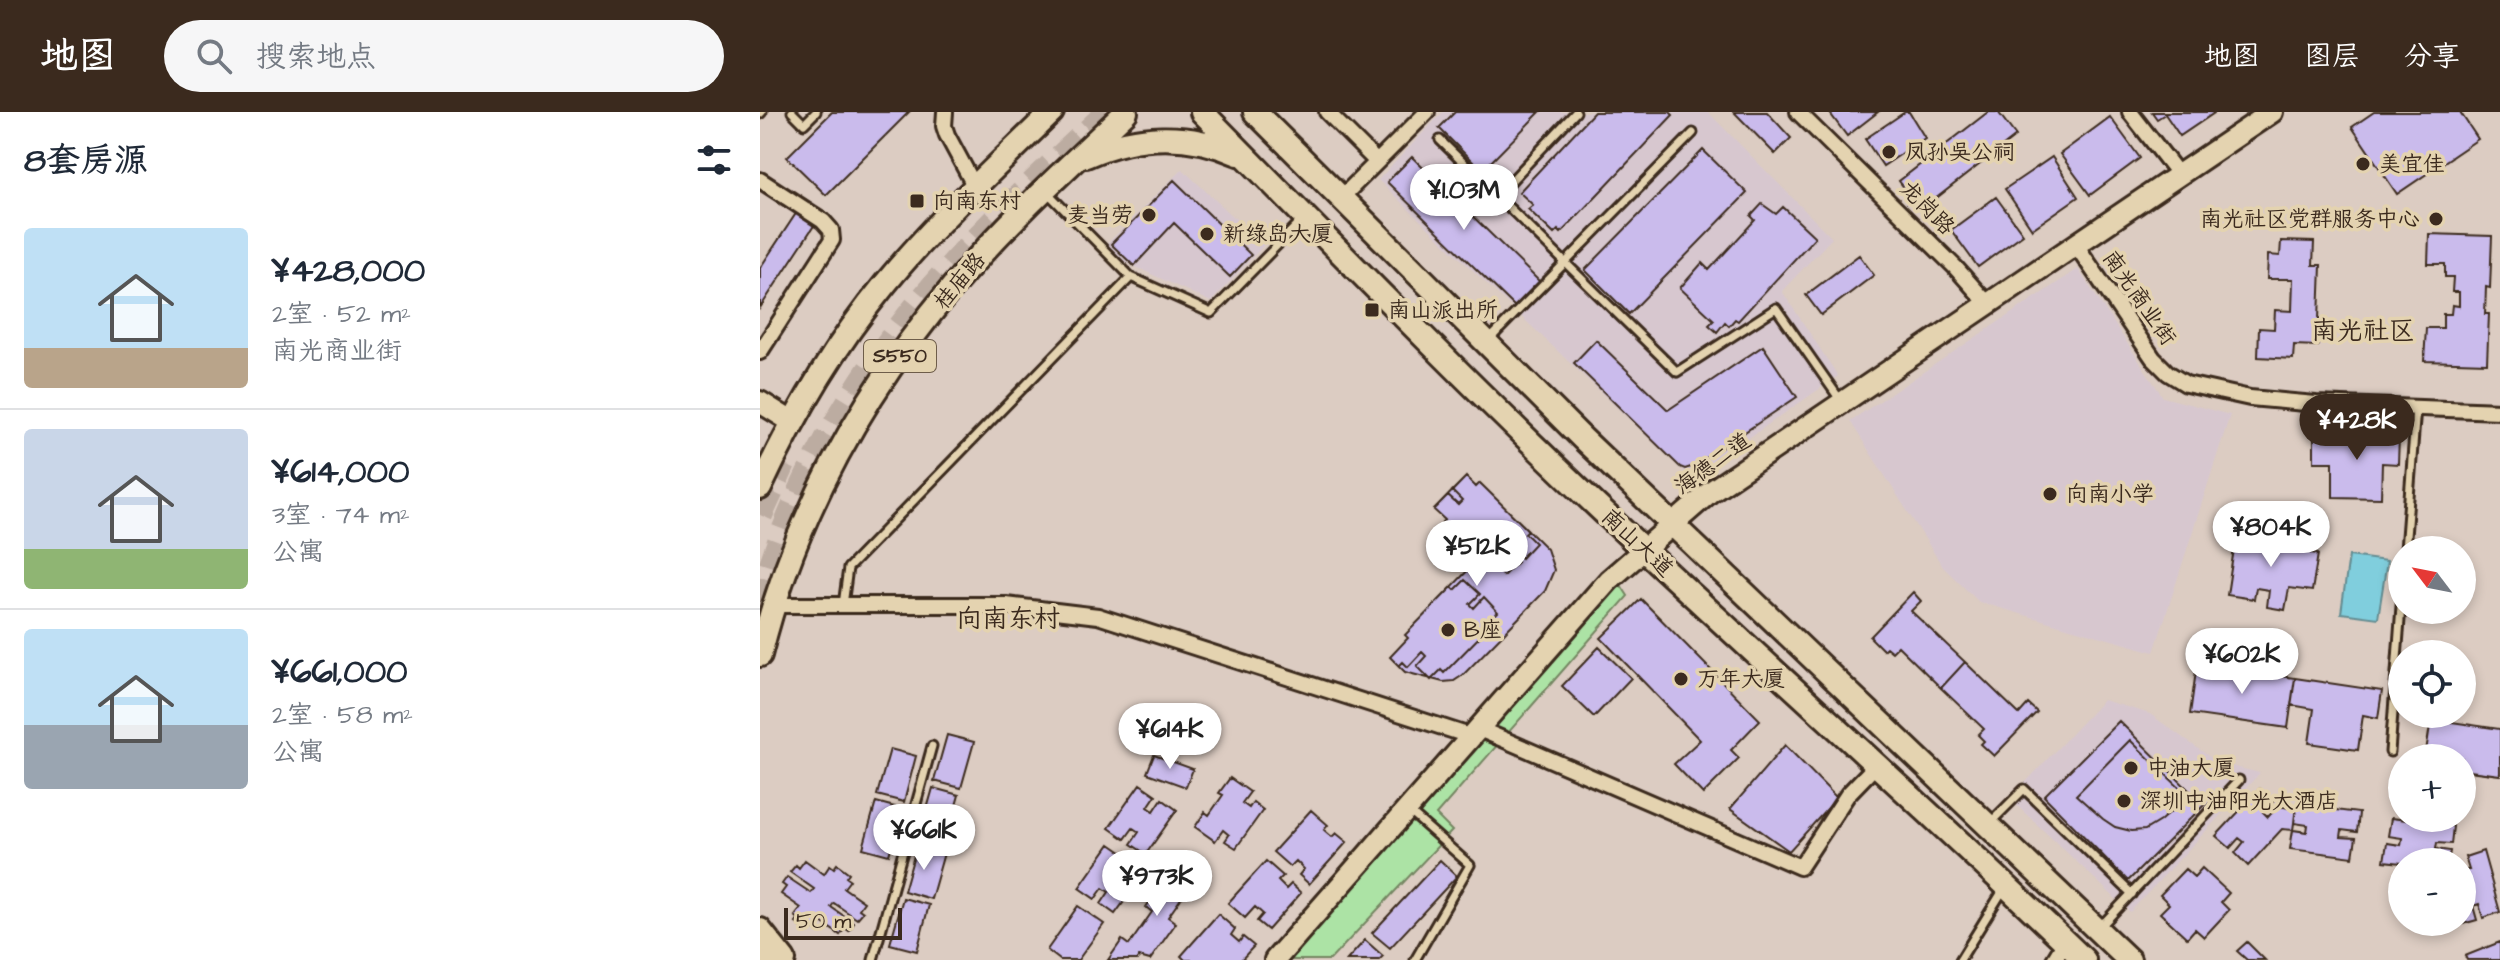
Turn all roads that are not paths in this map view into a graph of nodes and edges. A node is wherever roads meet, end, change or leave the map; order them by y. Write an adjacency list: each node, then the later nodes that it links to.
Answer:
1 (792, 112): 2 (lane)
2 (816, 112)
3 (945, 112): 22 (street)
4 (1052, 112): 14 (main road, S550)
5 (1126, 112): 19 (main road, 桂庙路 / S550)
6 (1202, 112): 17 (main road, 南山大道)
7 (1327, 112): 18 (street)
8 (1427, 112): 18 (street)
9 (1576, 112): 24 (lane)
10 (1798, 112): 30 (street, 龙岗路)
11 (2130, 112): 20 (street)
12 (2272, 112): 20 (street, 海德二道)
13 (1263, 117): 25 (main road, 南山大道)
14 (1038, 122): 22 (main road, S550)
15 (1693, 133): 28 (lane)
16 (1440, 140): 24 (lane)
17 (1247, 157): 19 (main road); 26 (main road, 南山大道)
18 (1376, 161): 25 (street)
19 (1071, 164): 23 (main road, 桂庙路 / S550)
20 (2179, 175): 27 (street, 海德二道)
21 (760, 180): 32 (street)
22 (975, 187): 37 (main road, S550)
23 (1045, 189): 29 (lane); 42 (main road, 桂庙路 / S550)
24 (1497, 196): 28 (lane)
25 (1342, 197): 31 (main road, 南山大道)
26 (1305, 217): 29 (lane); 41 (main road, 南山大道)
27 (2076, 245): 30 (street, 海德二道); 35 (street, 南光商业街)
28 (1566, 263): 31 (lane); 34 (lane)
29 (1131, 277): 43 (lane)
30 (1988, 304): 34 (street, 海德二道)
31 (1487, 342): 39 (main road, 南山大道)
32 (760, 352)
33 (760, 402): 37 (street)
34 (1843, 402): 39 (street, 海德二道)
35 (2416, 407): 36 (street, 南光商业街); 40 (lane)
36 (2500, 411)
37 (792, 422): 38 (main road, S550)
38 (760, 488)
39 (1673, 524): 41 (street, 海德二道); 52 (main road, 南山大道)
40 (2406, 536)
41 (1644, 550): 46 (street, 海德二道); 49 (main road, 南山大道)
42 (774, 605): 43 (street); 45 (main road, 桂庙路 / S550)
43 (843, 605): 46 (street)
44 (2400, 624): 47 (lane)
45 (760, 655)
46 (1473, 732): 49 (street); 51 (street, 海德二道)
47 (2391, 744)
48 (932, 746): 61 (lane)
49 (1877, 764): 53 (main road, 南山大道)
50 (2239, 780): 54 (lane)
51 (1406, 808): 62 (street, 海德二道); 63 (lane)
52 (1989, 824): 54 (lane); 56 (main road, 南山大道)
53 (2006, 885): 58 (main road, 南山大道); 64 (lane)
54 (2132, 894): 56 (lane)
55 (760, 930): 60 (main road)
56 (2098, 930): 66 (main road, 南山大道)
57 (760, 951): 59 (street)
58 (2060, 951): 65 (main road, 南山大道)
59 (773, 960)
60 (784, 960)
61 (873, 960)
62 (1275, 960)
63 (1415, 960)
64 (1960, 960)
65 (2084, 960)
66 (2129, 960)

